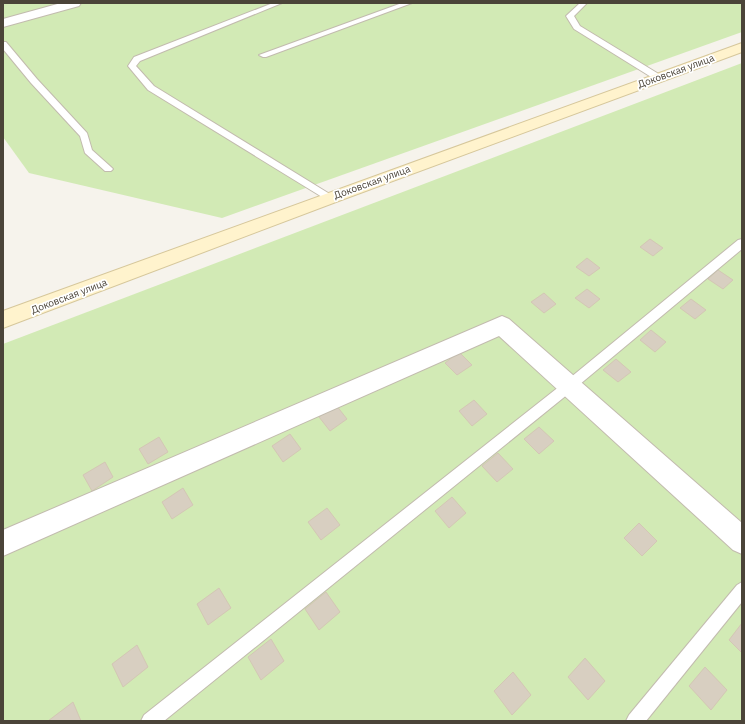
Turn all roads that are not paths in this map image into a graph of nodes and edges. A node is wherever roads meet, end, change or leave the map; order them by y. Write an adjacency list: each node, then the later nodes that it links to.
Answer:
1 (75, 3): 5 (street)
2 (279, 3): 11 (lane)
3 (409, 3): 8 (lane)
4 (584, 3): 9 (lane)
5 (3, 23)
6 (3, 44): 10 (lane)
7 (742, 47): 9 (street, Доковская улица)
8 (263, 54)
9 (659, 78): 11 (street, Доковская улица)
10 (108, 169)
11 (330, 198): 13 (street, Доковская улица)
12 (742, 243): 14 (lane)
13 (3, 320)
14 (569, 386): 15 (street); 16 (street); 18 (lane)
15 (742, 541)
16 (3, 543)
17 (742, 590): 19 (lane)
18 (150, 721)
19 (635, 721)

